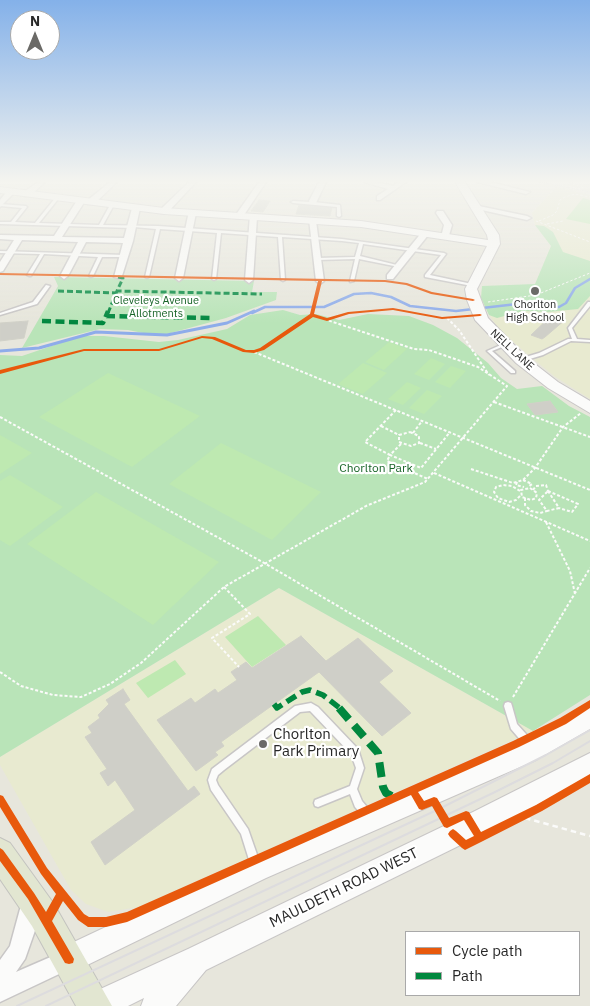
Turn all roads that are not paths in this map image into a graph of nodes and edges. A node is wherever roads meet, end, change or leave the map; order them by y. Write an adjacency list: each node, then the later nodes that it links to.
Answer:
1 (63, 229): 17 (street)
2 (132, 229): 20 (street)
3 (158, 229): 38 (lane)
4 (188, 229): 10 (lane); 40 (street)
5 (252, 229): 11 (street)
6 (313, 229): 18 (street)
7 (393, 229): 12 (street)
8 (447, 229): 16 (street)
9 (490, 229): 22 (street)
10 (219, 231): 11 (lane); 41 (lane)
11 (252, 234): 13 (lane); 42 (street)
12 (425, 234): 16 (street); 23 (street)
13 (280, 235): 18 (lane); 43 (lane)
14 (0, 237): 15 (street)
15 (20, 237): 17 (street); 25 (street)
16 (445, 237): 22 (street)
17 (57, 238): 19 (street)
18 (314, 238): 21 (lane); 30 (street)
19 (84, 239): 20 (street); 27 (street)
20 (129, 241): 29 (street)
21 (361, 242): 23 (lane); 31 (lane)
22 (494, 244): 46 (street)
23 (414, 250): 32 (street); 46 (lane)
24 (0, 252): 25 (lane)
25 (10, 253): 26 (lane); 33 (street)
26 (42, 253): 27 (lane); 34 (lane)
27 (76, 255): 28 (lane); 35 (street)
28 (100, 256): 29 (lane); 36 (lane)
29 (125, 256): 37 (street)
30 (317, 258): 31 (lane); 44 (street)
31 (357, 258): 32 (lane); 45 (lane)
32 (399, 266): 39 (street)
33 (0, 268)
34 (29, 275)
35 (64, 276)
36 (91, 276)
37 (118, 276)
38 (147, 277)
39 (390, 277)
40 (178, 278)
41 (214, 279)
42 (249, 280)
43 (283, 280)
44 (320, 281)
45 (352, 281)
46 (472, 285): 54 (street, NELL LANE)
47 (48, 286): 50 (lane)
48 (590, 303): 49 (lane)
49 (582, 313): 51 (lane); 52 (lane)
50 (0, 314)
51 (590, 316)
52 (575, 339): 53 (lane); 54 (lane)
53 (590, 341)
54 (517, 366): 55 (street, NELL LANE)
55 (589, 408)
56 (508, 706): 58 (lane)
57 (590, 717): 58 (street)
58 (534, 748): 62 (street)
59 (590, 764): 67 (street, MAULDETH ROAD WEST)
60 (353, 789): 61 (lane); 62 (lane); 64 (lane)
61 (318, 803)
62 (370, 819): 64 (street)
63 (0, 853): 65 (main road)
64 (257, 869): 66 (street)
65 (31, 896): 66 (main road); 68 (street)
66 (69, 959): 69 (street); 70 (main road)
67 (198, 959): 70 (street, MAULDETH ROAD WEST); 71 (street)
68 (0, 977)
69 (0, 992)
70 (95, 1006)
71 (156, 1006)

